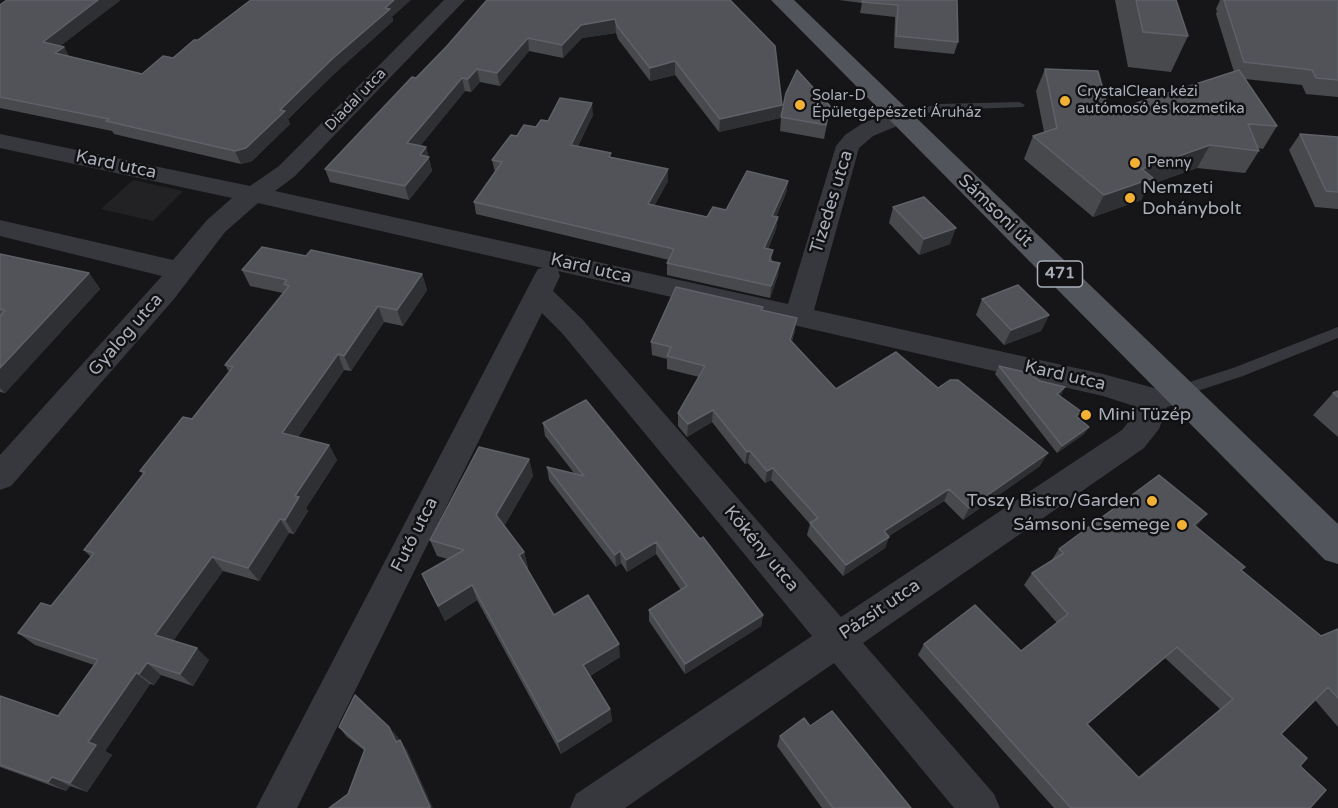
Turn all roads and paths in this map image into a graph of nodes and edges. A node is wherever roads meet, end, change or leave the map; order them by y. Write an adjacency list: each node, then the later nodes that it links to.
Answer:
1 (455, 0): 6 (street, Diadal utca)
2 (782, 0): 4 (main road, Sámsoni út / 471)
3 (1019, 105): 4 (lane)
4 (899, 117): 11 (street, Tizedes utca); 13 (main road, Sámsoni út / 471)
5 (0, 141): 6 (street, Kard utca)
6 (254, 195): 8 (street, Kard utca); 9 (street, Gyalog utca)
7 (0, 228): 9 (street)
8 (555, 261): 10 (street, Futó utca); 11 (street, Kard utca)
9 (180, 271): 14 (street, Gyalog utca)
10 (539, 293): 16 (street, Kökény utca); 17 (street, Futó utca)
11 (798, 316): 13 (street, Kard utca)
12 (1338, 332): 13 (lane)
13 (1166, 395): 15 (main road, Sámsoni út / 471); 16 (street, Pázsit utca)
14 (0, 477)
15 (1338, 548)
16 (837, 639): 18 (street, Pázsit utca); 19 (street, Kökény utca)
17 (276, 808)
18 (590, 808)
19 (980, 808)

